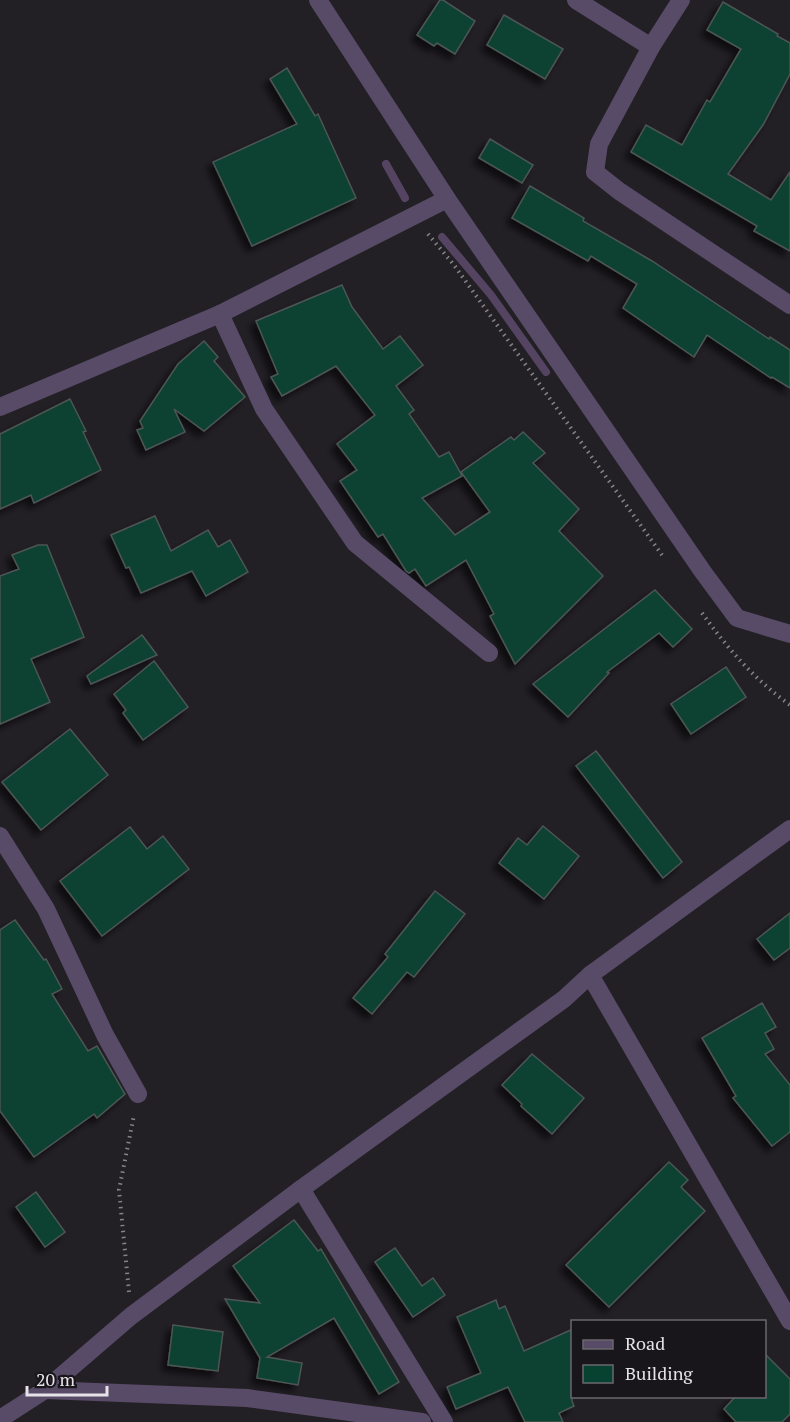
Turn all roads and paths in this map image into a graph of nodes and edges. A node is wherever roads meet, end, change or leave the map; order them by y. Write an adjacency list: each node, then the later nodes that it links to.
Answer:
1 (318, 0): 5 (street)
2 (576, 0): 4 (street)
3 (681, 0): 4 (street)
4 (651, 47): 7 (street)
5 (447, 199): 6 (street); 12 (street)
6 (413, 216): 8 (street); 10 (path)
7 (790, 305)
8 (220, 314): 9 (street); 13 (street)
9 (0, 407)
10 (668, 564)
11 (700, 610): 14 (path)
12 (790, 634)
13 (489, 653)
14 (790, 705)
15 (790, 829): 17 (street)
16 (0, 836): 18 (street)
17 (590, 975): 19 (street); 21 (street)
18 (138, 1094): 20 (path)
19 (301, 1189): 20 (street); 25 (street)
20 (131, 1316): 22 (street)
21 (790, 1321)
22 (45, 1390): 23 (street); 24 (street)
23 (0, 1419)
24 (422, 1422)
25 (444, 1422)

